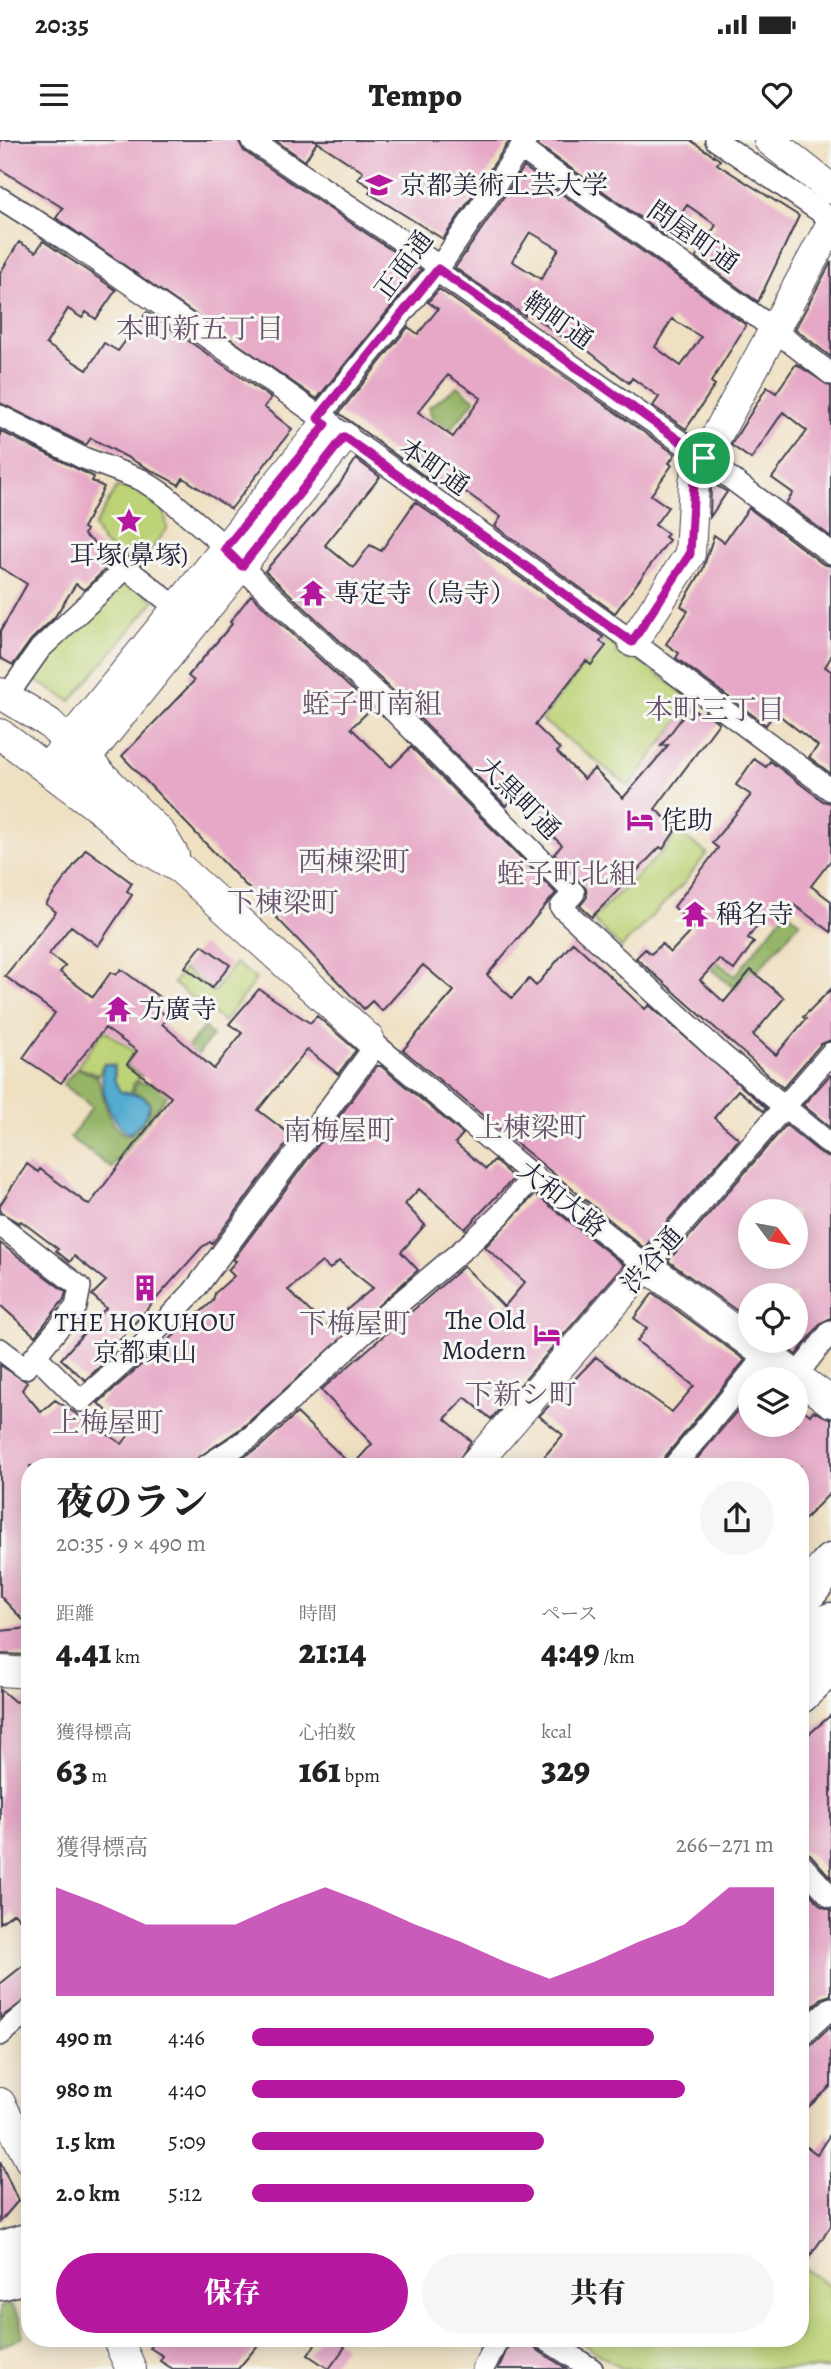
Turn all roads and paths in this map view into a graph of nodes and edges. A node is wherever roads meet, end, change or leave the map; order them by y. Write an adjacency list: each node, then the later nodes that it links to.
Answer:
1 (251, 140): 11 (street, 鞘町通)
2 (716, 140): 9 (street)
3 (769, 140): 7 (street)
4 (801, 140): 6 (street)
5 (523, 144): 11 (street, 正面通); 12 (street, 問屋町通)
6 (831, 164)
7 (831, 189)
8 (0, 198): 15 (street, 本町通)
9 (831, 219)
10 (831, 225): 12 (street)
11 (438, 269): 15 (street, 正面通); 16 (street, 鞘町通)
12 (774, 330): 13 (street, 問屋町通); 16 (street)
13 (831, 374)
14 (0, 416): 18 (street)
15 (329, 426): 18 (street); 20 (street, 本町通)
16 (704, 458): 17 (street, 鞘町通); 20 (street)
17 (831, 553)
18 (233, 557): 19 (street); 23 (street); 29 (street, 大黒町通)
19 (177, 608): 21 (street); 23 (street)
20 (632, 642): 25 (street, 本町通)
21 (4, 694): 23 (street)
22 (0, 734): 24 (street)
23 (77, 751): 24 (street); 26 (street)
24 (57, 776): 26 (street)
25 (831, 790)
26 (181, 869): 27 (street, 大和大路)
27 (372, 1042): 31 (street, 大和大路); 37 (street)
28 (831, 1053): 29 (street, 渋谷通)
29 (786, 1105): 30 (street, 大黒町通); 33 (street, 渋谷通)
30 (831, 1145)
31 (533, 1176): 33 (street, 大和大路); 42 (street)
32 (0, 1225): 37 (street)
33 (646, 1266): 36 (street, 大和大路); 43 (street, 渋谷通)
34 (831, 1331): 39 (street)
35 (0, 1349): 37 (street)
36 (766, 1354): 38 (street, 大和大路); 44 (street)
37 (36, 1356)
38 (784, 1367)
39 (803, 1367)
40 (808, 1385): 41 (street, 大和大路)
41 (831, 1402)
42 (218, 1458)
43 (480, 1458)
44 (681, 1458)
45 (831, 1622): 46 (highway)
46 (809, 1642)
47 (831, 1664): 50 (highway)
48 (0, 1671): 49 (street)
49 (21, 1672)
50 (809, 1685)
51 (809, 1873): 52 (street)
52 (831, 1897)
53 (831, 2008): 55 (street)
54 (21, 2018): 56 (street)
55 (809, 2028)
56 (0, 2035)
57 (0, 2103): 58 (street)
58 (21, 2143)
59 (16, 2255): 60 (highway)
60 (0, 2281)
61 (21, 2284): 62 (highway)
62 (0, 2289)
63 (115, 2347): 67 (street)
64 (121, 2347): 68 (street)
65 (494, 2347): 69 (street)
66 (557, 2347): 70 (street)
67 (111, 2369)
68 (131, 2369)
69 (483, 2369)
70 (592, 2369)

